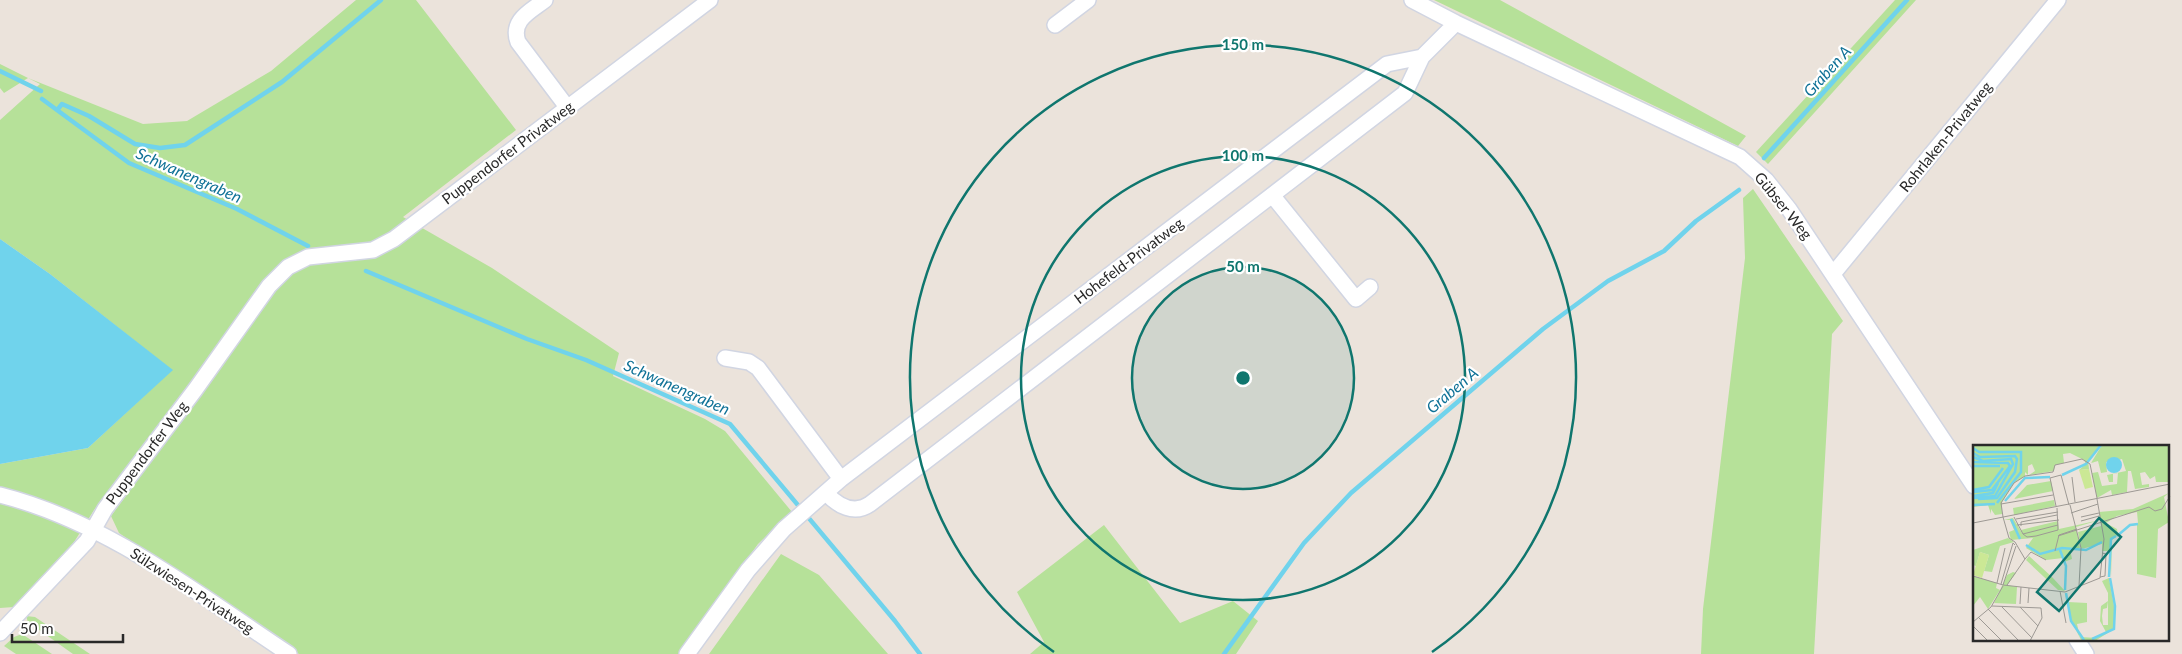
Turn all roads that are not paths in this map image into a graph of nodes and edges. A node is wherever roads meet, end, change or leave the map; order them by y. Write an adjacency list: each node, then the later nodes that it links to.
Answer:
1 (545, 0): 9 (street)
2 (710, 0): 9 (street, Puppendorfer Privatweg)
3 (1088, 0): 7 (street)
4 (1412, 0): 6 (street, Gübser Weg)
5 (2058, 0): 12 (street, Rohrlaken-Privatweg)
6 (1456, 23): 8 (street); 12 (street, Gübser Weg)
7 (1056, 25)
8 (1422, 57): 10 (street); 15 (street, Hohefeld-Privatweg)
9 (568, 107): 11 (street, Puppendorfer Privatweg)
10 (1272, 195): 13 (street); 18 (street)
11 (288, 267): 19 (street, Puppendorfer Weg)
12 (1833, 274): 16 (street, Gübser Weg)
13 (1370, 287)
14 (725, 358): 15 (street)
15 (841, 479): 18 (street, Hohefeld-Privatweg)
16 (1973, 484)
17 (0, 496): 19 (street, Sülzwiesen-Privatweg)
18 (821, 497): 23 (street, Hohefeld-Privatweg)
19 (93, 531): 20 (street, Puppendorfer Weg); 22 (street, Sülzwiesen-Privatweg)
20 (0, 633)
21 (2078, 642): 24 (street)
22 (289, 654)
23 (687, 654)
24 (2086, 654)

